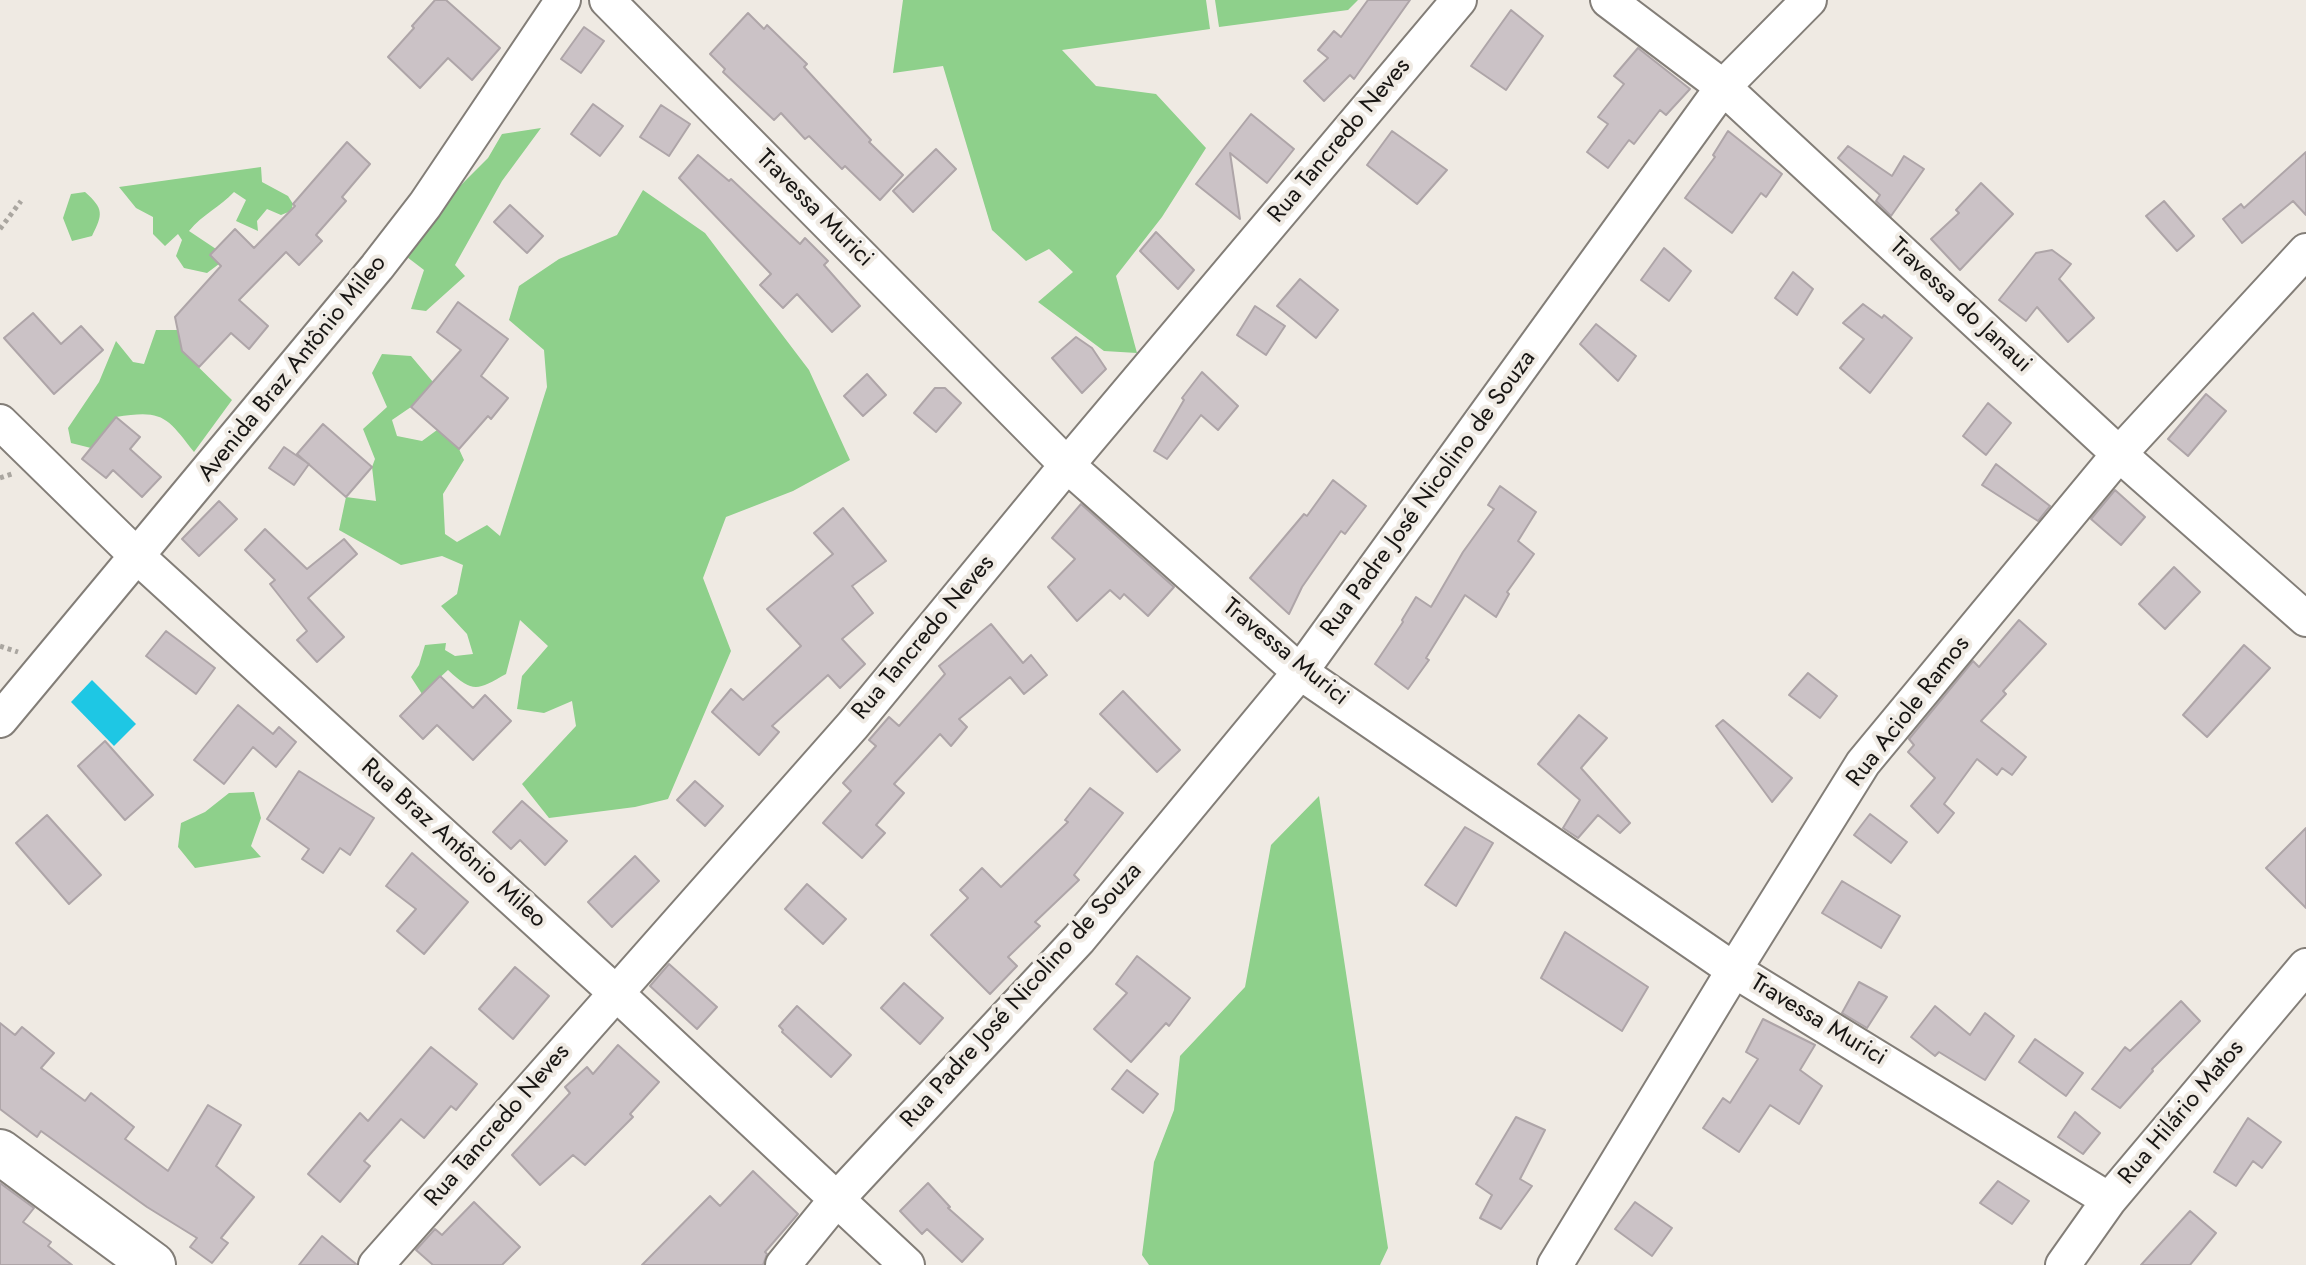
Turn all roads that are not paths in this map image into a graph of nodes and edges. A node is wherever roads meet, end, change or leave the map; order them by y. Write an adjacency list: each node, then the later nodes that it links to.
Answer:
1 (563, 0): 11 (street, Avenida Braz Antônio Mileo)
2 (607, 0): 10 (street, Travessa Murici)
3 (1459, 0): 10 (street, Rua Tancredo Neves)
4 (1608, 0): 6 (street, Travessa do Janaui)
5 (1809, 0): 6 (street, Rua Padre José Nicolino de Souza)
6 (1723, 87): 9 (street, Travessa do Janaui); 13 (street, Rua Padre José Nicolino de Souza)
7 (2306, 251): 9 (street, Rua Aciole Ramos)
8 (0, 422): 11 (street, Rua Braz Antônio Mileo)
9 (2119, 454): 12 (street, Travessa do Janaui); 16 (street, Rua Aciole Ramos)
10 (1067, 465): 13 (street, Travessa Murici); 17 (street, Rua Tancredo Neves)
11 (138, 557): 14 (street, Avenida Braz Antônio Mileo); 17 (street, Rua Braz Antônio Mileo)
12 (2306, 619)
13 (1300, 672): 16 (street, Travessa Murici); 19 (street, Rua Padre José Nicolino de Souza)
14 (0, 720)
15 (2306, 966): 20 (street, Rua Hilário Matos)
16 (1734, 970): 20 (street, Travessa Murici); 25 (street, Rua Aciole Ramos)
17 (616, 993): 19 (street, Rua Braz Antônio Mileo); 22 (street, Rua Tancredo Neves)
18 (0, 1152): 21 (street)
19 (836, 1200): 23 (street, Rua Padre José Nicolino de Souza); 24 (street, Rua Braz Antônio Mileo)
20 (2109, 1200): 26 (street, Rua Hilário Matos)
21 (153, 1265)
22 (376, 1265)
23 (783, 1265)
24 (907, 1265)
25 (1555, 1265)
26 (2063, 1265)

